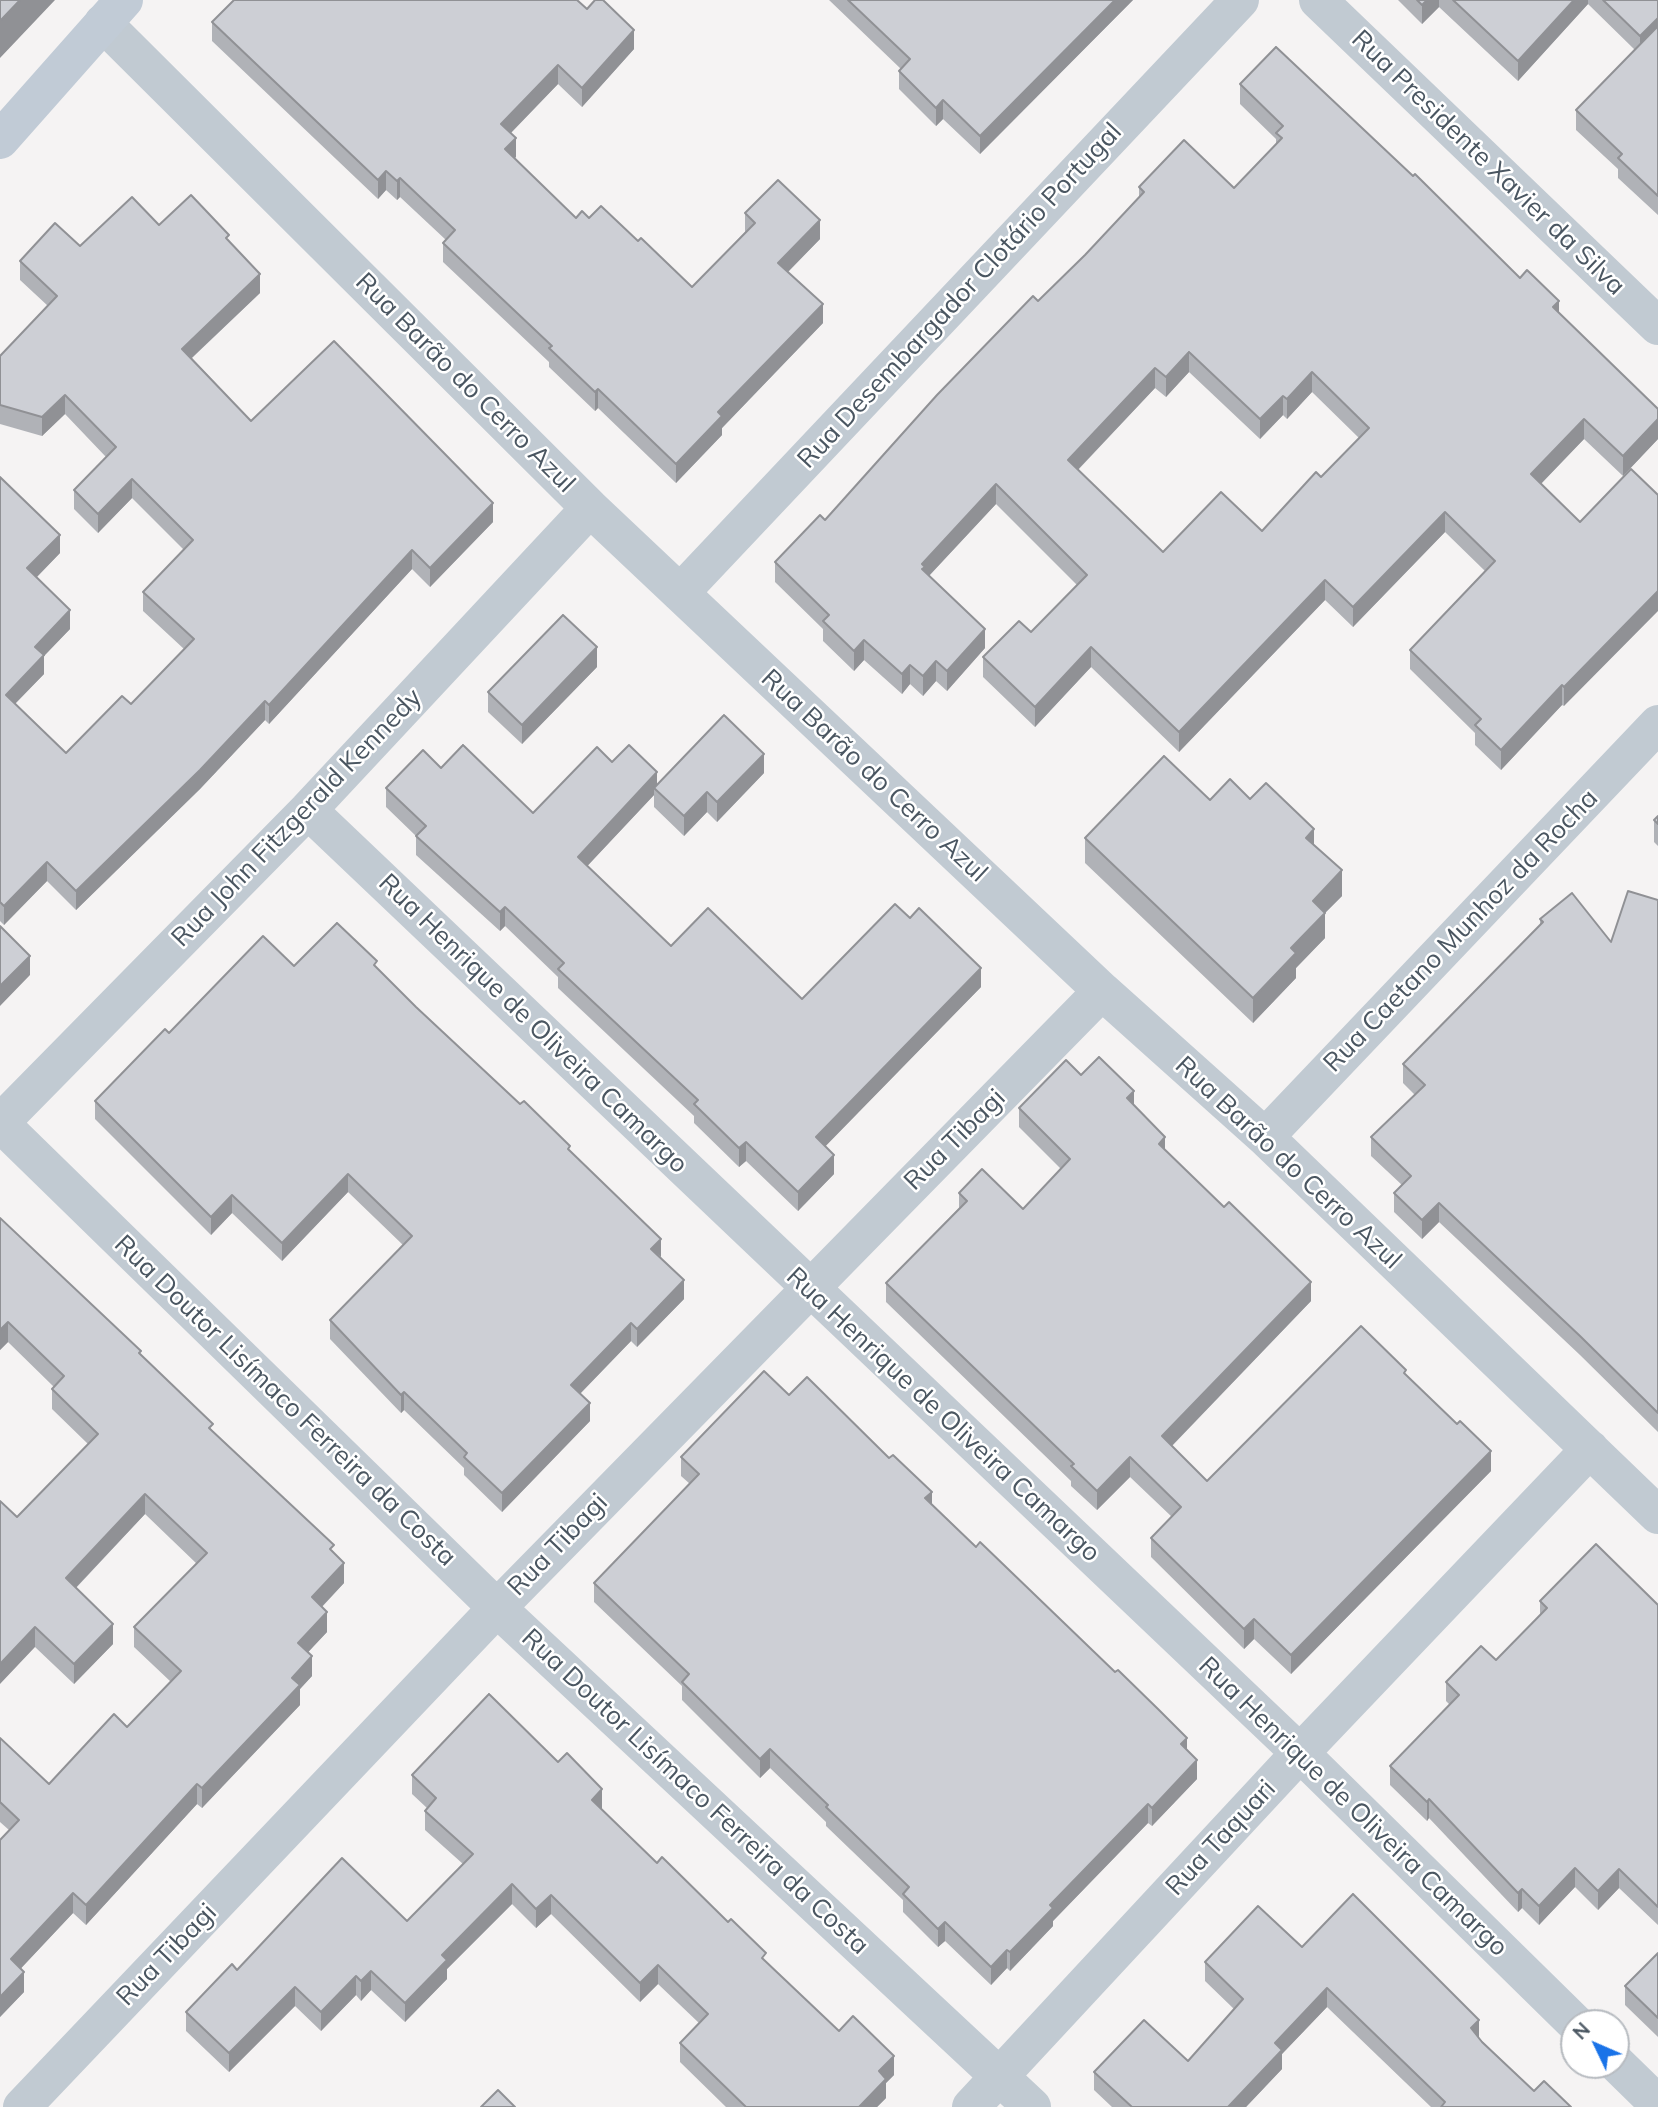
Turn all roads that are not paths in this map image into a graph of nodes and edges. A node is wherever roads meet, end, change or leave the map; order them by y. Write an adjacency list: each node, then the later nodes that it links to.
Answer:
1 (1240, 0): 7 (street, Rua Desembargador Clotário Portugal)
2 (1318, 0): 5 (street, Rua Presidente Xavier da Silva)
3 (114, 11): 4 (street); 6 (street, Rua Barão do Cerro Azul)
4 (0, 140)
5 (1658, 326)
6 (590, 508): 7 (street, Rua Barão do Cerro Azul); 9 (street, Rua John Fitzgerald Kennedy)
7 (680, 593): 10 (street, Rua Barão do Cerro Azul)
8 (1658, 724): 12 (street, Rua Caetano Munhoz da Rocha)
9 (308, 810): 11 (street, Rua John Fitzgerald Kennedy); 13 (street, Rua Henrique de Oliveira Camargo)
10 (1102, 991): 12 (street, Rua Barão do Cerro Azul); 13 (street, Rua Tibagi)
11 (0, 1123): 16 (street, Rua Doutor Lisímaco Ferreira da Costa)
12 (1265, 1137): 14 (street, Rua Barão do Cerro Azul)
13 (810, 1288): 16 (street, Rua Tibagi); 17 (street, Rua Henrique de Oliveira Camargo)
14 (1590, 1449): 15 (street, Rua Barão do Cerro Azul); 17 (street, Rua Taquari)
15 (1658, 1515)
16 (497, 1608): 19 (street, Rua Doutor Lisímaco Ferreira da Costa); 22 (street, Rua Tibagi)
17 (1300, 1753): 18 (street, Rua Henrique de Oliveira Camargo); 19 (street, Rua Taquari)
18 (1561, 2009)
19 (1000, 2075): 23 (street, Rua Taquari); 24 (street, Rua Doutor Lisímaco Ferreira da Costa)
20 (1630, 2077): 21 (street)
21 (1658, 2104)
22 (22, 2107)
23 (971, 2107)
24 (1032, 2107)

